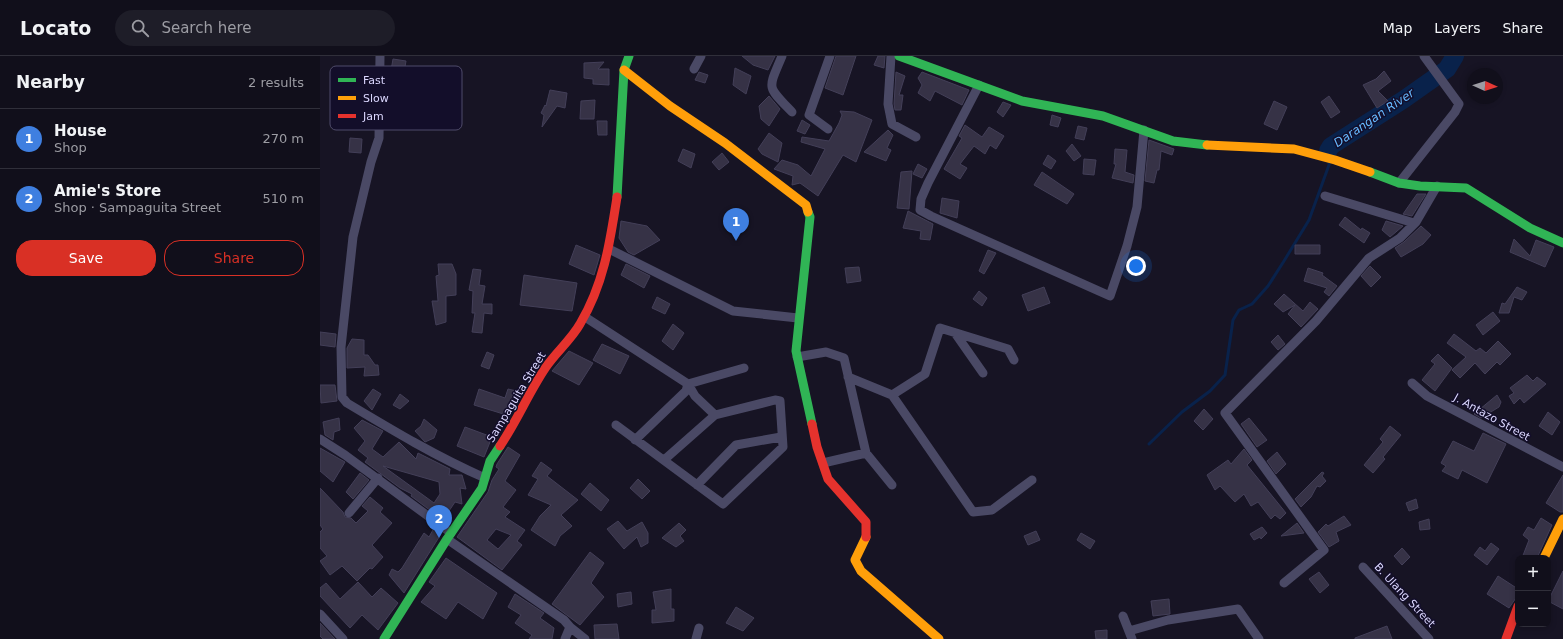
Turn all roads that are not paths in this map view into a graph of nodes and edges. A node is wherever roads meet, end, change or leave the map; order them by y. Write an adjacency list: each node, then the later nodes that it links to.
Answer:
1 (380, 56): 9 (street)
2 (629, 56): 11 (street, Sampaguita Street)
3 (700, 56): 10 (street)
4 (782, 56): 13 (street)
5 (830, 56): 14 (street)
6 (891, 56): 17 (street)
7 (899, 56): 12 (street)
8 (1424, 56): 18 (street)
9 (380, 66)
10 (694, 69)
11 (624, 70): 23 (street, Sampaguita Street); 25 (street)
12 (979, 85): 16 (street); 16 (street)
13 (792, 112)
14 (828, 129)
15 (379, 130): 45 (street)
16 (1144, 130): 18 (street)
17 (916, 137)
18 (1399, 183): 19 (street)
19 (1437, 186): 21 (street); 22 (street)
20 (1325, 196): 21 (street)
21 (1414, 223): 55 (street)
22 (1563, 243)
23 (609, 249): 24 (street, Sampaguita Street); 25 (street)
24 (585, 317): 33 (street); 45 (street, Sampaguita Street)
25 (798, 318): 27 (street)
26 (955, 332): 28 (street); 30 (street); 34 (street)
27 (797, 357): 31 (street); 42 (street)
28 (1014, 360)
29 (744, 368): 33 (street)
30 (983, 373)
31 (848, 376): 34 (street); 40 (street)
32 (1412, 383): 43 (street, J. Antazo Street)
33 (688, 384): 35 (street); 39 (street)
34 (892, 395): 46 (street)
35 (715, 415): 37 (street); 41 (street)
36 (616, 425): 39 (street)
37 (781, 437): 47 (street); 47 (street)
38 (320, 439): 44 (street)
39 (636, 440): 41 (street)
40 (866, 453): 42 (street); 48 (street)
41 (664, 460): 47 (street)
42 (823, 463): 67 (street)
43 (1563, 468)
44 (378, 478): 49 (street); 52 (street)
45 (485, 478): 52 (street, Sampaguita Street)
46 (1032, 480)
47 (697, 485)
48 (892, 485)
49 (349, 513)
50 (1563, 519): 51 (street)
51 (1560, 534): 53 (street)
52 (449, 536): 59 (street); 63 (street, Sampaguita Street)
53 (1546, 555)
54 (1363, 567): 69 (street, B. Ulang Street)
55 (1284, 583)
56 (320, 614): 62 (street)
57 (1515, 614): 70 (street)
58 (1123, 616): 61 (street)
59 (570, 627): 64 (street); 65 (street)
60 (699, 628): 66 (street)
61 (1130, 635): 68 (street)
62 (343, 639)
63 (384, 639)
64 (565, 639)
65 (585, 639)
66 (696, 639)
67 (939, 639)
68 (1259, 639)
69 (1429, 639)
70 (1506, 639)

